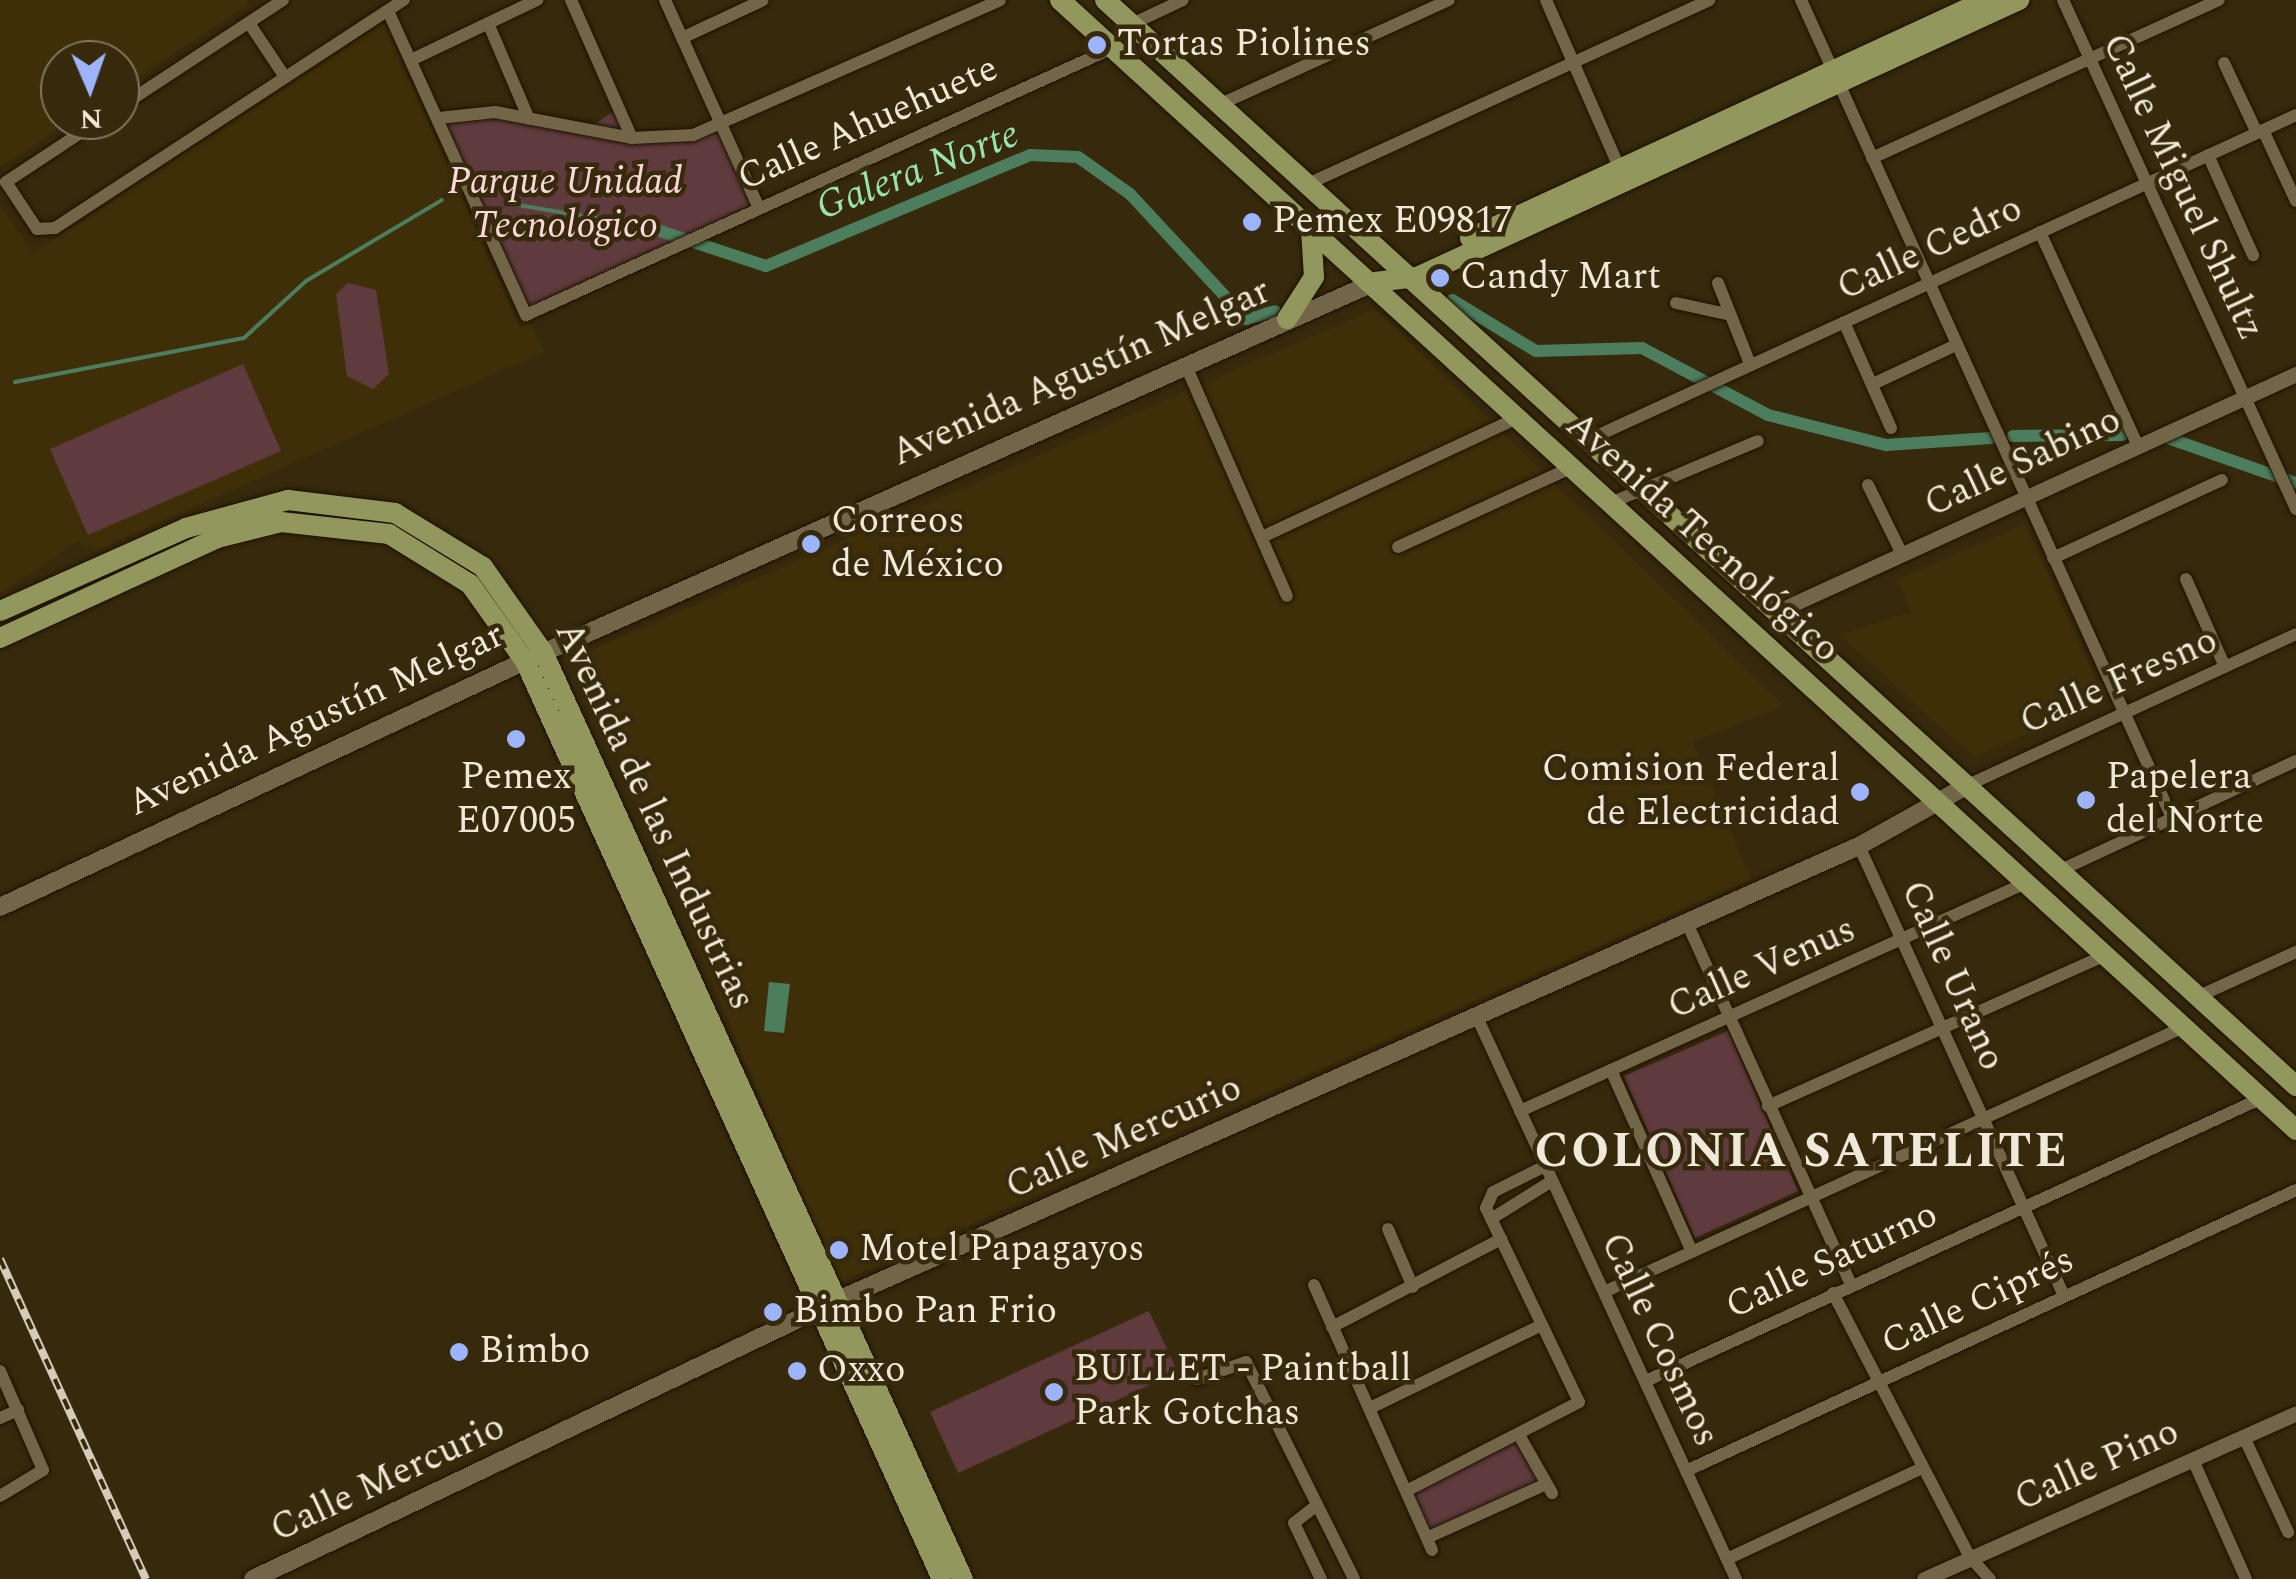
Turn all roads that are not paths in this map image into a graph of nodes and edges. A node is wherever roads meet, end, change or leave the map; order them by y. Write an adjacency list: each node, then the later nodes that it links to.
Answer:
1 (284, 0): 20 (street)
2 (404, 0): 19 (street)
3 (537, 0): 21 (street)
4 (571, 0): 38 (street)
5 (665, 0): 23 (street)
6 (763, 0): 23 (street)
7 (1000, 0): 36 (street)
8 (1060, 0): 24 (main road, Avenida Tecnológico)
9 (1105, 0): 22 (main road, Avenida Tecnológico)
10 (1183, 0): 22 (street)
11 (1449, 0): 32 (street)
12 (1546, 0): 27 (street)
13 (1709, 0): 27 (street)
14 (1801, 0): 30 (street)
15 (1986, 0): 30 (main road, Avenida Agustín Melgar)
16 (2019, 0): 30 (main road, Avenida Agustín Melgar)
17 (2064, 0): 25 (street, Calle Miguel Shultz)
18 (2220, 0): 25 (street)
19 (388, 10): 26 (street); 29 (street)
20 (249, 22): 29 (street); 31 (street)
21 (488, 23): 26 (street); 35 (street)
22 (1132, 24): 32 (main road, Avenida Tecnológico)
23 (682, 38): 36 (street)
24 (1115, 47): 46 (street, Calle Ahuehuete); 47 (main road, Avenida Tecnológico)
25 (2090, 59): 41 (street); 44 (street, Calle Miguel Shultz)
26 (411, 60): 34 (street)
27 (1573, 62): 42 (street); 43 (street)
28 (2224, 63): 37 (street)
29 (285, 77): 39 (street)
30 (1838, 81): 41 (street); 42 (main road, Avenida Agustín Melgar); 50 (main road, Avenida Agustín Melgar)
31 (140, 94)
32 (1223, 104): 43 (main road, Avenida Tecnológico)
33 (2296, 115): 37 (street, Calle Cedro)
34 (439, 118): 35 (street); 46 (street, Calle Ahuehuete)
35 (529, 118): 38 (street)
36 (723, 127): 38 (street); 46 (street)
37 (2260, 132): 40 (street, Calle Cedro); 45 (street)
38 (632, 138)
39 (70, 140)
40 (2208, 155): 44 (street, Calle Cedro); 49 (street)
41 (1872, 158): 54 (street)
42 (1620, 169): 51 (main road, Avenida Agustín Melgar)
43 (1310, 182): 51 (main road, Avenida Tecnológico)
44 (2147, 183): 48 (street, Calle Cedro); 65 (street, Calle Miguel Shultz)
45 (2296, 201)
46 (758, 206)
47 (1311, 229): 52 (main road, Avenida Tecnológico); 58 (main road)
48 (2040, 232): 54 (street, Calle Cedro); 70 (street)
49 (2253, 256)
50 (1444, 265): 51 (main road, Avenida Agustín Melgar); 55 (main road)
51 (1412, 273): 52 (main road, Avenida Agustín Melgar); 55 (main road, Avenida Tecnológico)
52 (1375, 282): 58 (main road, Avenida Agustín Melgar); 66 (main road, Avenida Tecnológico)
53 (1718, 283): 57 (street)
54 (1929, 283): 59 (street, Calle Cedro); 60 (street)
55 (1442, 300): 68 (main road, Avenida Tecnológico)
56 (1676, 302): 57 (street)
57 (1731, 315): 61 (street)
58 (1287, 319): 62 (main road, Avenida Agustín Melgar)
59 (1844, 322): 61 (street, Calle Cedro); 64 (street)
60 (1956, 344): 64 (street); 75 (street)
61 (1750, 364): 68 (street, Calle Cedro)
62 (1186, 366): 78 (street); 88 (main road, Avenida Agustín Melgar)
63 (2296, 374): 65 (street, Calle Sabino)
64 (1873, 384): 67 (street)
65 (2245, 397): 70 (street, Calle Sabino); 77 (street, Calle Miguel Shultz)
66 (1516, 418): 71 (main road, Avenida Tecnológico); 78 (street)
67 (1891, 428)
68 (1590, 438): 74 (main road, Avenida Tecnológico)
69 (1758, 440): 74 (street)
70 (2138, 446): 75 (street, Calle Sabino)
71 (1573, 466): 76 (main road, Avenida Tecnológico); 79 (street)
72 (2222, 480): 81 (street)
73 (1868, 485): 80 (street)
74 (1644, 488): 76 (street); 85 (main road, Avenida Tecnológico)
75 (2030, 495): 80 (street, Calle Sabino); 81 (street)
76 (1614, 502): 93 (main road, Avenida Tecnológico)
77 (2296, 509)
78 (1262, 536): 83 (street)
79 (1398, 547)
80 (1902, 554): 85 (street, Calle Sabino)
81 (2053, 558): 90 (street)
82 (2186, 579): 89 (street)
83 (1287, 596)
84 (0, 611): 88 (main road, Avenida de las Industrias)
85 (1778, 611): 92 (main road, Avenida Tecnológico)
86 (2296, 634): 89 (street, Calle Fresno)
87 (0, 638): 88 (main road, Avenida de las Industrias)
88 (534, 657): 98 (main road, Avenida Agustín Melgar); 130 (main road, Avenida de las Industrias)
89 (2225, 667): 90 (street, Calle Fresno)
90 (2123, 713): 92 (street, Calle Fresno); 94 (street)
91 (2296, 761): 94 (street)
92 (1968, 785): 93 (main road, Calle Mercurio); 96 (main road, Avenida Tecnológico)
93 (1942, 802): 95 (main road, Calle Mercurio); 97 (main road, Avenida Tecnológico)
94 (2172, 818): 96 (street)
95 (1858, 846): 99 (main road, Calle Mercurio); 100 (street, Calle Urano)
96 (2061, 870): 103 (main road, Avenida Tecnológico)
97 (2028, 882): 100 (street, Calle Venus); 102 (main road, Avenida Tecnológico)
98 (0, 907)
99 (1687, 923): 104 (main road, Calle Mercurio); 105 (street)
100 (1904, 938): 105 (street, Calle Venus); 107 (street, Calle Urano)
101 (2296, 952): 103 (street)
102 (2106, 955): 106 (main road, Avenida Tecnológico); 107 (street)
103 (2199, 996): 109 (main road, Avenida Tecnológico)
104 (1477, 1018): 112 (street, Calle Cosmos); 130 (main road, Calle Mercurio)
105 (1729, 1018): 108 (street, Calle Venus); 111 (street)
106 (2184, 1027): 110 (main road, Avenida Tecnológico); 113 (street)
107 (1944, 1028): 111 (street); 113 (street, Calle Urano)
108 (1611, 1070): 112 (street, Calle Venus); 123 (street)
109 (2296, 1086)
110 (2262, 1098): 114 (main road, Avenida Tecnológico); 119 (street, Calle Saturno)
111 (1768, 1106): 118 (street)
112 (1520, 1111): 115 (street, Calle Cosmos)
113 (1984, 1119): 118 (street); 119 (street, Calle Urano)
114 (2296, 1130)
115 (1546, 1166): 116 (street, Calle Cosmos); 120 (street)
116 (1552, 1181): 120 (street); 127 (street, Calle Cosmos)
117 (2296, 1190): 129 (street, Calle Ciprés)
118 (1813, 1197): 123 (street); 125 (street)
119 (2023, 1206): 125 (street, Calle Saturno); 129 (street, Calle Urano)
120 (1492, 1219): 122 (street)
121 (1388, 1229): 126 (street)
122 (1501, 1239): 126 (street); 131 (street)
123 (1692, 1252): 127 (street)
124 (1314, 1284): 132 (street)
125 (1852, 1284): 128 (street, Calle Saturno)
126 (1413, 1287): 132 (street)
127 (1604, 1292): 136 (street, Calle Cosmos)
128 (1833, 1293): 135 (street); 136 (street, Calle Saturno)
129 (2064, 1295): 135 (street, Calle Ciprés)
130 (828, 1305): 152 (main road, Calle Mercurio); 153 (main road, Avenida de las Industrias); 154 (main road, Avenida de las Industrias)
131 (1542, 1325): 137 (street); 141 (street)
132 (1332, 1328): 137 (street)
133 (0, 1372): 138 (street)
134 (1197, 1379): 148 (street)
135 (1882, 1380): 144 (street); 145 (street, Calle Ciprés)
136 (1646, 1381): 145 (street, Calle Cosmos)
137 (1370, 1408): 146 (street)
138 (18, 1410): 140 (street); 147 (street)
139 (2296, 1413): 142 (street, Calle Pino)
140 (0, 1418)
141 (1519, 1435): 146 (street); 146 (street)
142 (2244, 1437): 143 (street, Calle Pino); 149 (street)
143 (2193, 1460): 150 (street, Calle Pino); 160 (street)
144 (1922, 1468): 150 (street); 151 (street)
145 (1686, 1471): 151 (street, Calle Cosmos)
146 (1410, 1489)
147 (0, 1496)
148 (1317, 1505): 155 (street); 156 (street)
149 (2288, 1532)
150 (1970, 1557): 158 (street, Calle Pino); 159 (street)
151 (1727, 1559): 157 (street, Calle Cosmos)
152 (253, 1579)
153 (942, 1579)
154 (963, 1579)
155 (1321, 1579)
156 (1354, 1579)
157 (1736, 1579)
158 (1924, 1579)
159 (1990, 1579)
160 (2246, 1579)

